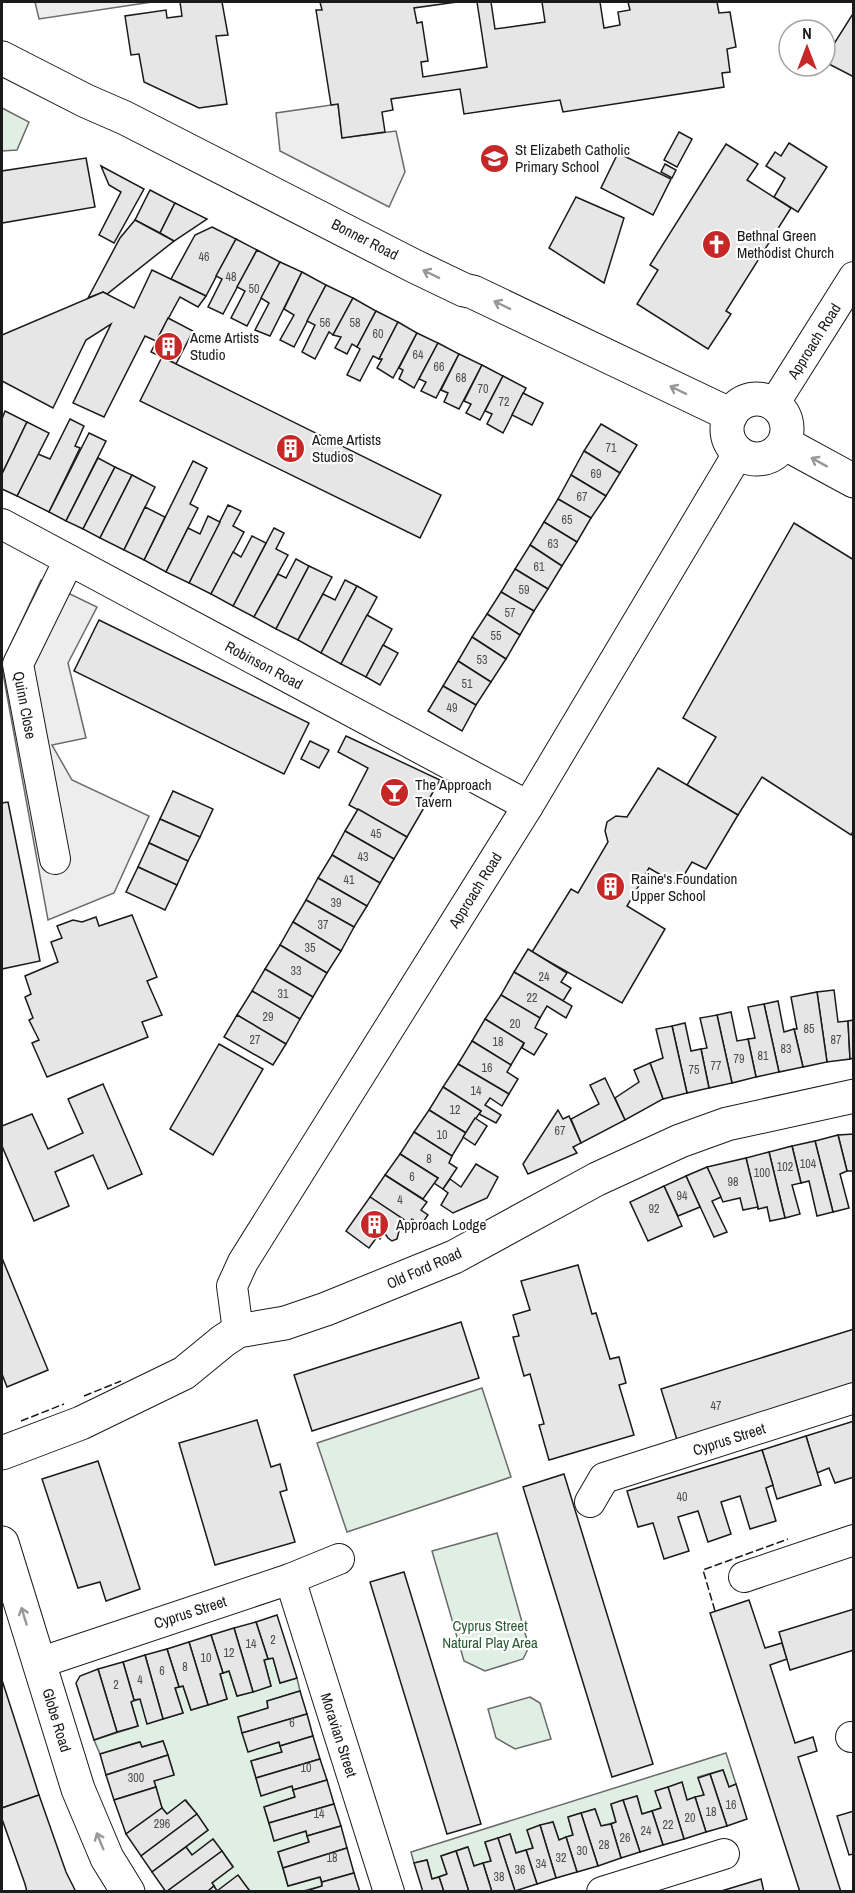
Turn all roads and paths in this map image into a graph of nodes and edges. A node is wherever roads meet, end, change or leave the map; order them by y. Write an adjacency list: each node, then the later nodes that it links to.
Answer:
1 (2, 58): 4 (street, Bonner Road, one-way to 1)
2 (854, 277): 3 (street, Approach Road)
3 (774, 404): 4 (street); 5 (street)
4 (731, 415): 6 (street)
5 (784, 443): 6 (street); 7 (street, one-way to 5)
6 (739, 452): 10 (street, Approach Road)
7 (854, 481)
8 (2, 524): 9 (street, Robinson Road)
9 (69, 560): 10 (street, Robinson Road); 11 (street, Quinn Close)
10 (528, 806): 13 (street, Approach Road)
11 (55, 859)
12 (854, 1096): 13 (street, Old Ford Road)
13 (238, 1331): 15 (street, Old Ford Road)
14 (854, 1398): 16 (street, Cyprus Street)
15 (2, 1453)
16 (597, 1490)
17 (854, 1540): 20 (street)
18 (2, 1543): 22 (street, Globe Road, one-way to 18)
19 (339, 1559): 21 (street, Cyprus Street)
20 (744, 1577)
21 (290, 1579): 22 (street, Cyprus Street); 25 (street, Moravian Street)
22 (39, 1663): 24 (street, Globe Road, one-way to 22)
23 (724, 1854): 26 (street)
24 (128, 1892)
25 (389, 1892)
26 (602, 1892)

